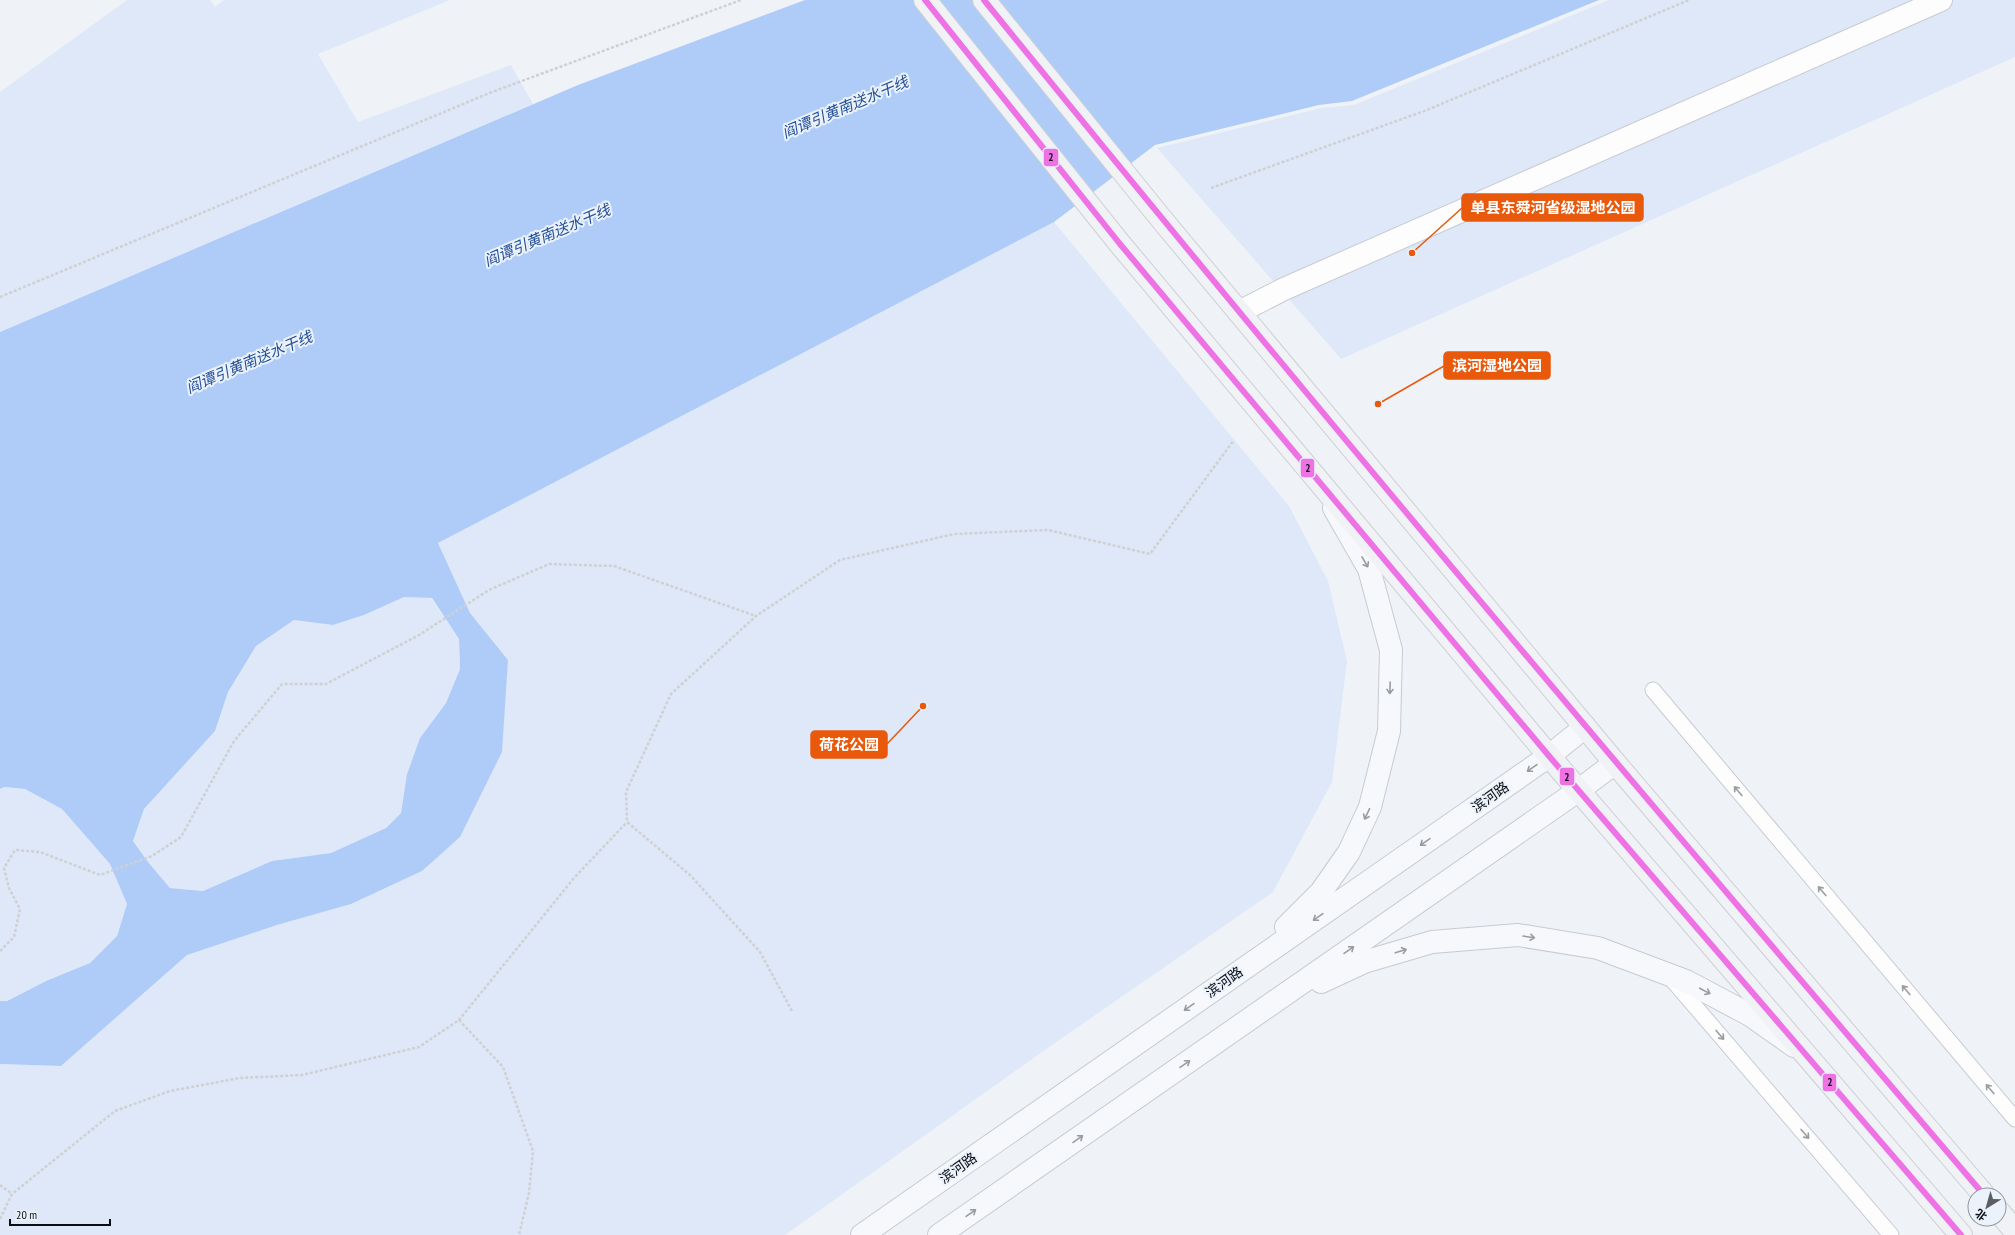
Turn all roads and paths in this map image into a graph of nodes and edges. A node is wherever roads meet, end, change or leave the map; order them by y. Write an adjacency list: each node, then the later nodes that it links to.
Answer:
1 (741, 0): 7 (path)
2 (925, 0): 10 (main road)
3 (984, 0): 8 (main road)
4 (1689, 0): 6 (path)
5 (1941, 0): 8 (street)
6 (1210, 188)
7 (0, 297)
8 (1239, 312): 13 (main road)
9 (1234, 440): 11 (path)
10 (1317, 479): 14 (main road); 19 (main road, one-way to 19)
11 (756, 616): 17 (path); 18 (path)
12 (1653, 690): 25 (lane, one-way to 12)
13 (1585, 728): 14 (main road, 滨河路); 15 (main road)
14 (1549, 756): 16 (main road); 19 (main road, 滨河路, one-way to 19)
15 (1615, 763): 16 (main road); 27 (main road)
16 (1579, 790): 21 (main road, one-way to 16); 24 (main road)
17 (627, 822): 22 (path); 23 (path)
18 (0, 951)
19 (1250, 964): 33 (main road, 滨河路, one-way to 33)
20 (1667, 974): 21 (main road, one-way to 20); 24 (main road, one-way to 24); 35 (lane, one-way to 35)
21 (1274, 1002): 34 (main road, one-way to 21)
22 (792, 1011)
23 (459, 1020): 28 (path); 32 (path)
24 (1805, 1054): 36 (main road)
25 (2015, 1119)
26 (0, 1185): 28 (path)
27 (1977, 1187)
28 (12, 1194): 29 (path)
29 (0, 1219)
30 (2007, 1222): 31 (main road)
31 (2015, 1231)
32 (519, 1235)
33 (862, 1235)
34 (939, 1235)
35 (1891, 1235)
36 (1961, 1235)

